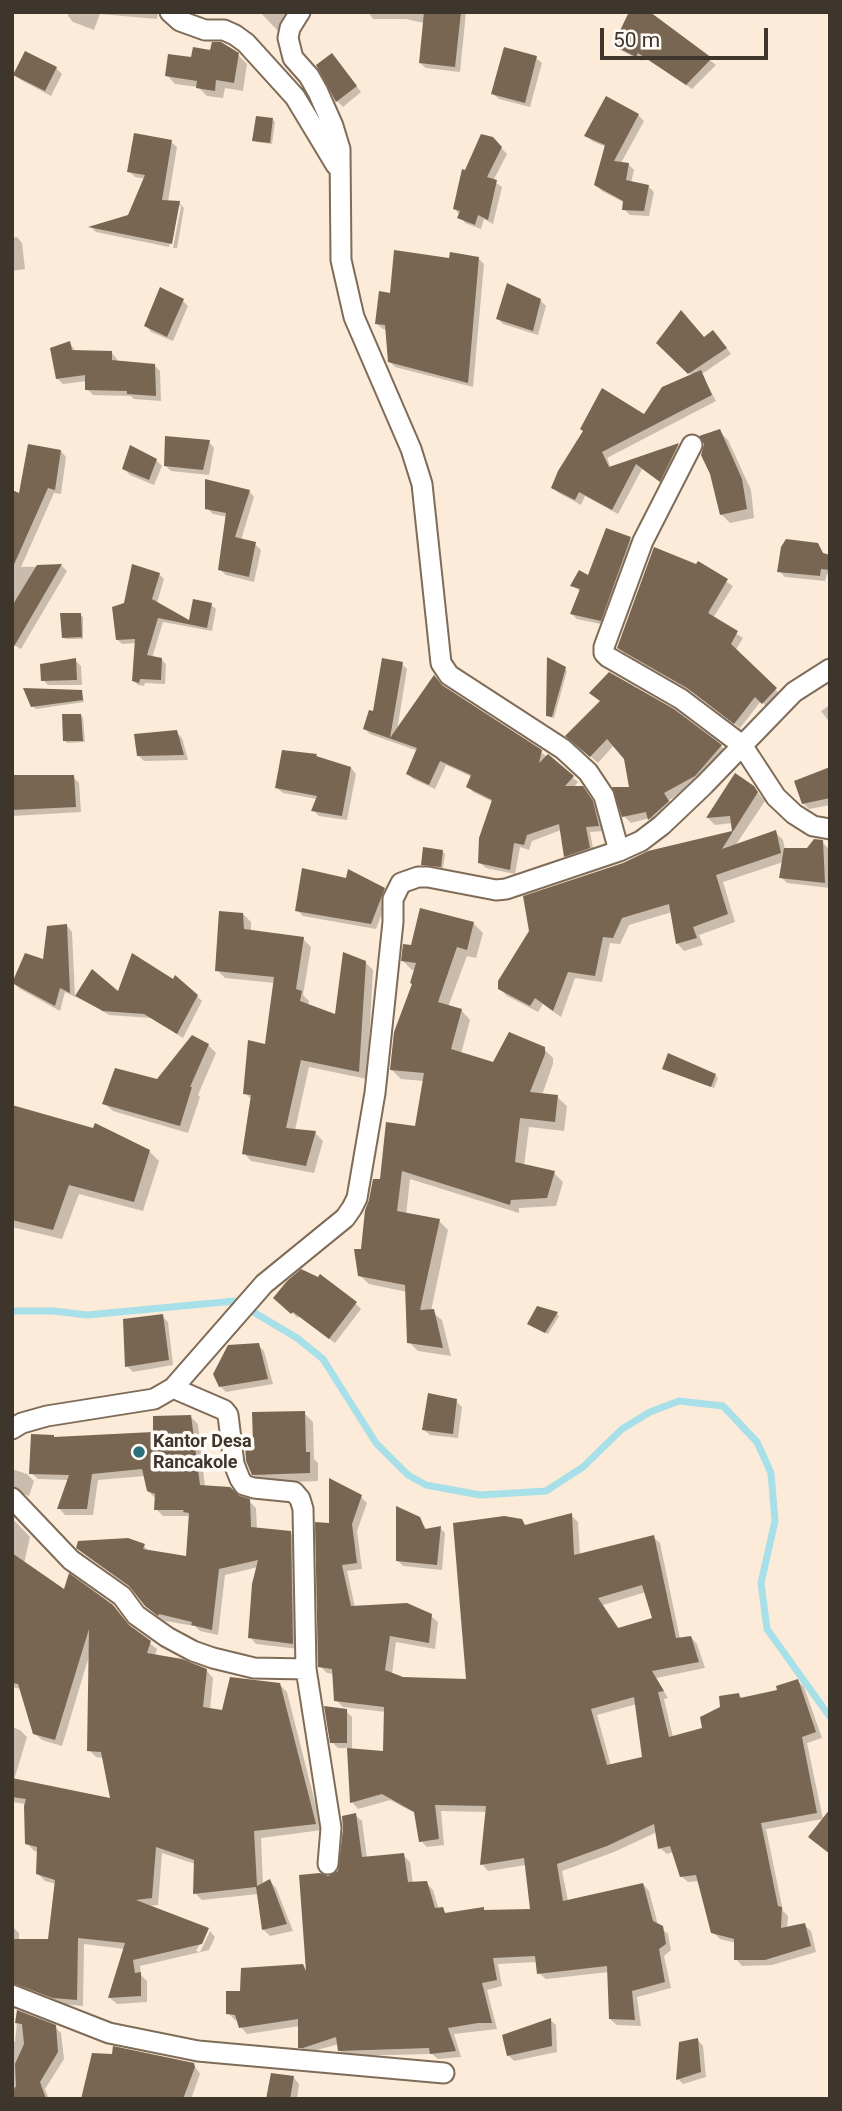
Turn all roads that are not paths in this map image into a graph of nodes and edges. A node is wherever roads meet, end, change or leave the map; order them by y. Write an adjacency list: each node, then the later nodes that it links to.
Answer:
1 (170, 12): 3 (street)
2 (300, 12): 3 (street)
3 (340, 172): 8 (street)
4 (692, 445): 6 (street)
5 (830, 669): 6 (street)
6 (742, 745): 7 (street); 8 (street)
7 (830, 829)
8 (619, 851): 9 (street)
9 (173, 1388): 10 (street); 12 (street)
10 (12, 1429)
11 (12, 1497): 12 (street)
12 (306, 1669): 13 (street)
13 (328, 1864)
14 (12, 1995): 15 (street)
15 (444, 2073)

